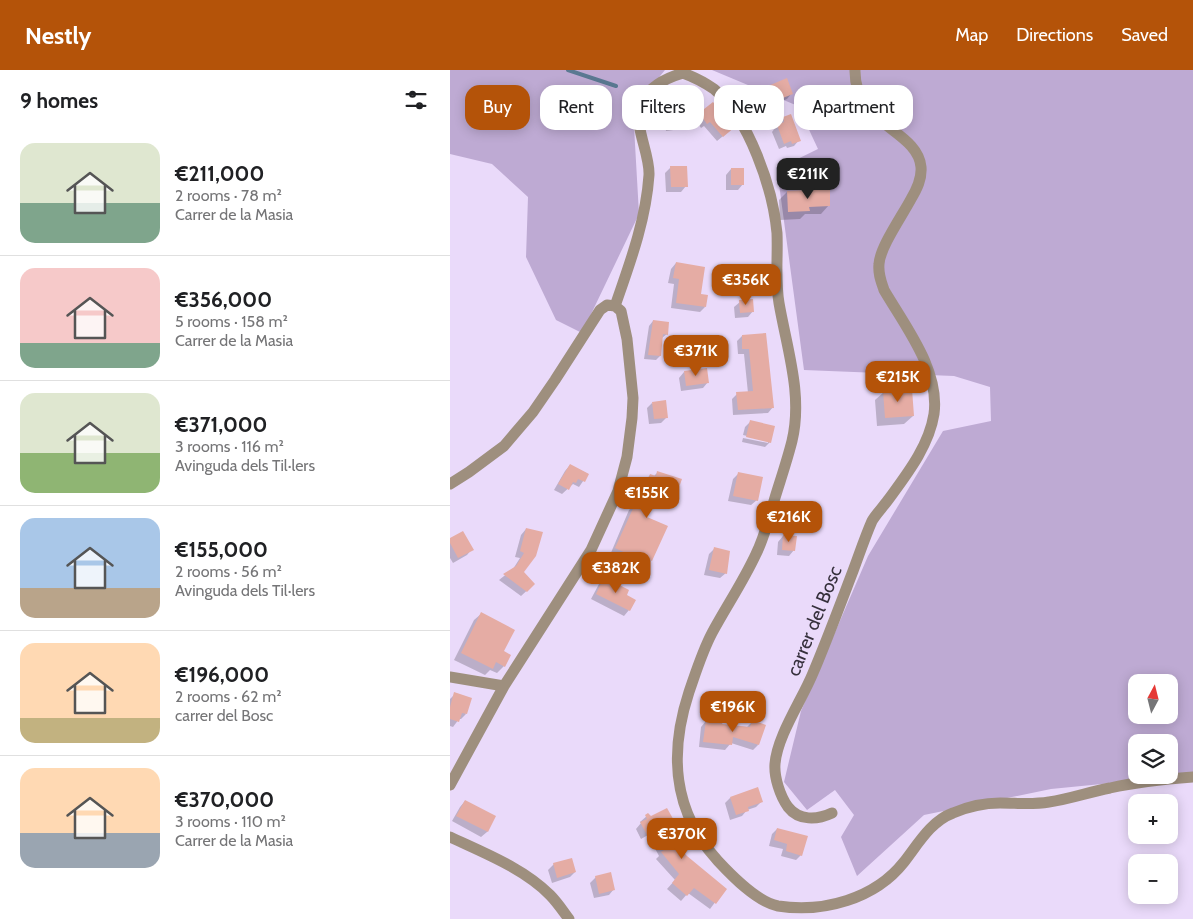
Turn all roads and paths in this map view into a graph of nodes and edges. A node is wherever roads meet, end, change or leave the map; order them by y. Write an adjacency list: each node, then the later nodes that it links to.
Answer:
1 (855, 70): 9 (street, carrer del Bosc)
2 (684, 71): 3 (street); 7 (street)
3 (615, 306): 4 (street); 6 (street)
4 (450, 484)
5 (450, 677): 6 (street)
6 (504, 686): 8 (street)
7 (1193, 777)
8 (450, 785)
9 (832, 813)
10 (450, 837): 11 (street)
11 (569, 919)

